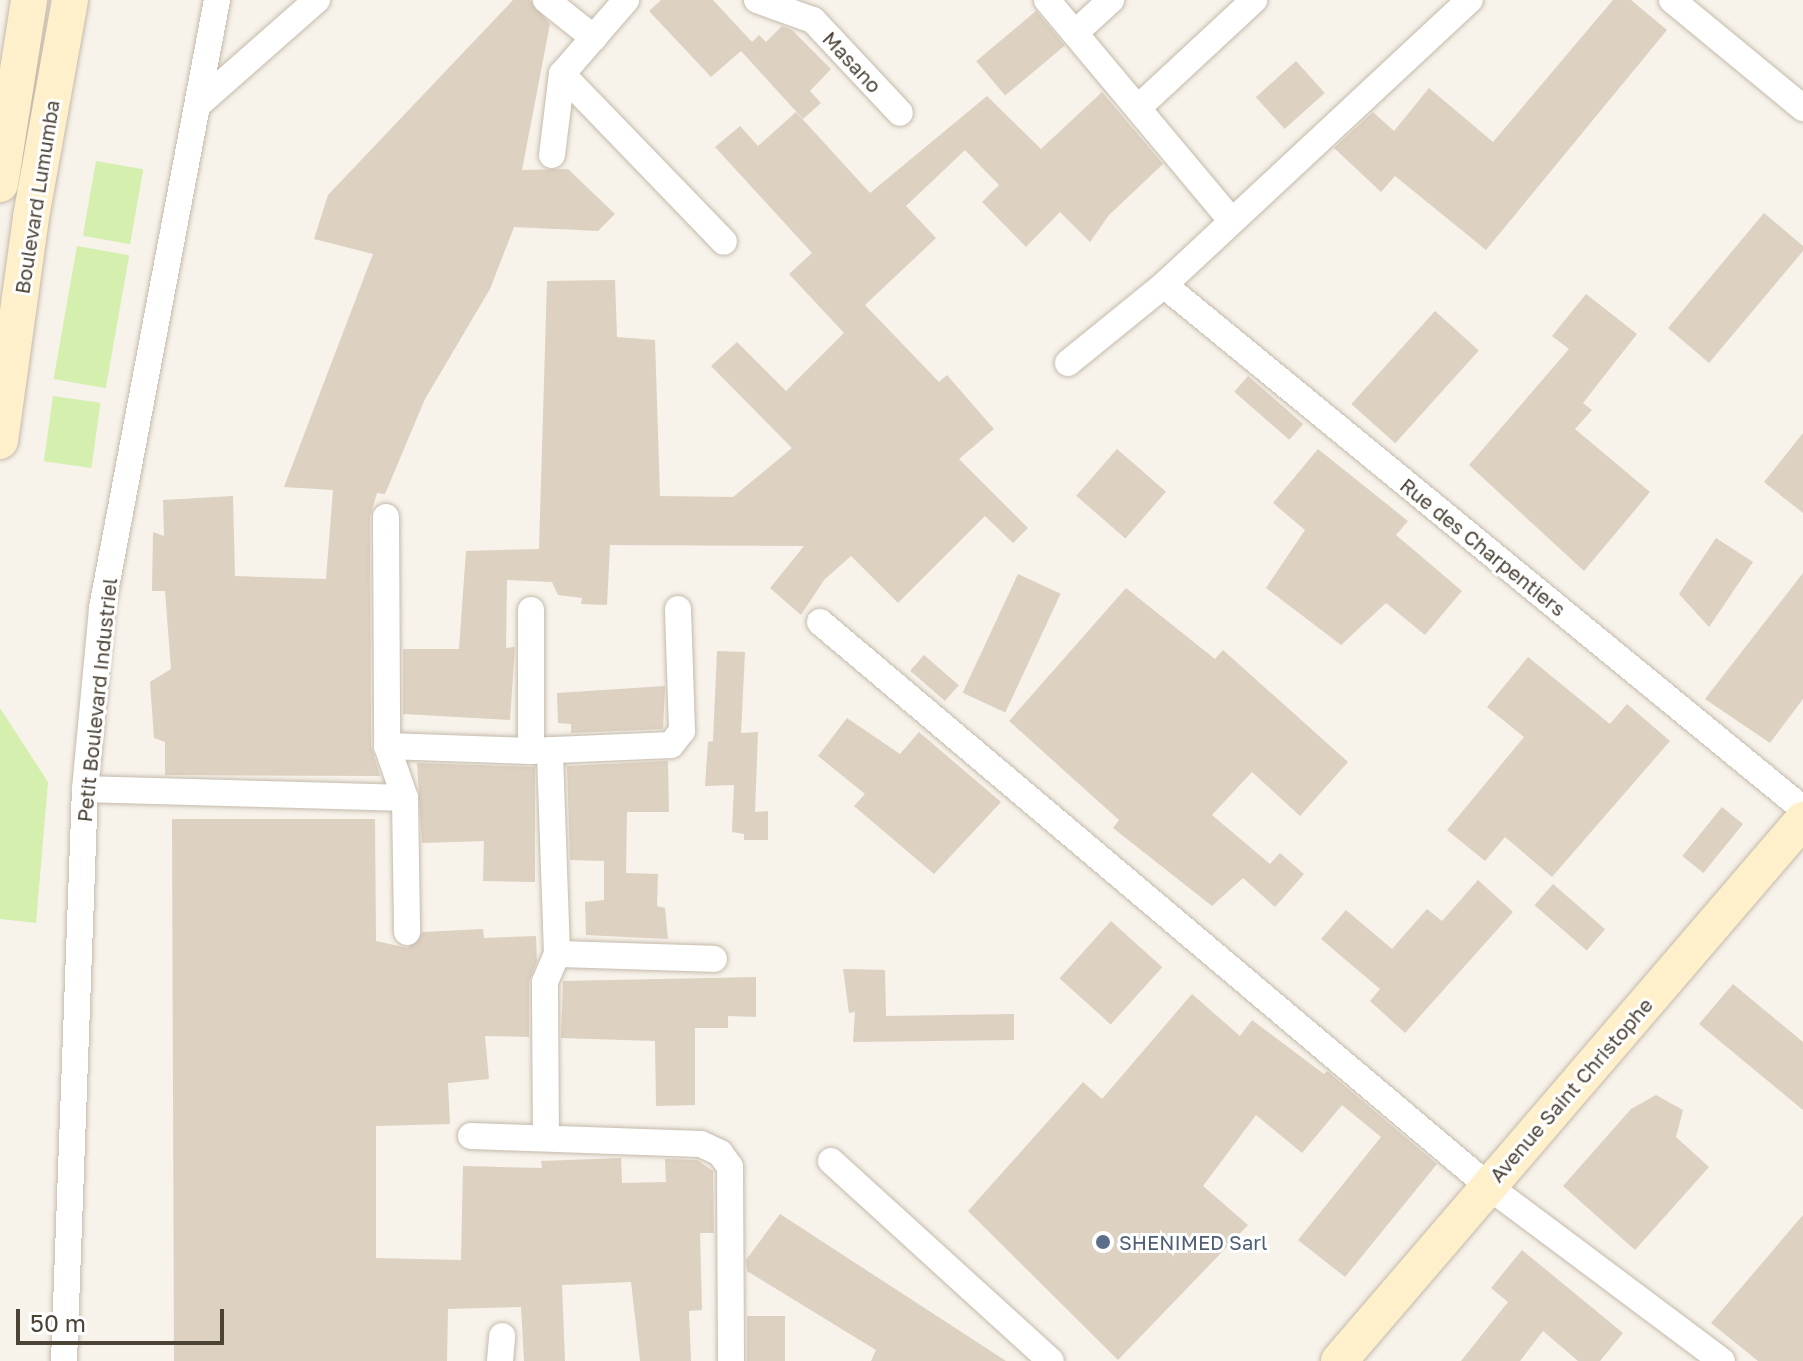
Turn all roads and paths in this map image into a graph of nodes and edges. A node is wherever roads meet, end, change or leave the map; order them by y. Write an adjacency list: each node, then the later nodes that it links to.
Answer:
1 (29, 0): 21 (street, Boulevard Lumumba)
2 (70, 0): 26 (street, Boulevard Lumumba)
3 (217, 0): 16 (street, Petit Boulevard Industriel)
4 (317, 0): 16 (street)
5 (546, 0): 14 (street)
6 (626, 0): 14 (street)
7 (757, 0): 19 (street, Masano)
8 (1047, 0): 13 (street)
9 (1111, 0): 13 (street)
10 (1254, 0): 17 (street)
11 (1470, 0): 22 (street)
12 (1672, 0): 18 (street)
13 (1075, 33): 17 (street)
14 (594, 38): 15 (street)
15 (562, 74): 20 (street); 23 (street)
16 (200, 103): 33 (street, Petit Boulevard Industriel)
17 (1140, 106): 22 (street)
18 (1803, 108)
19 (900, 113)
20 (552, 155)
21 (0, 184)
22 (1231, 220): 24 (street)
23 (724, 242)
24 (1164, 285): 25 (street); 35 (street, Rue des Charpentiers)
25 (1068, 363)
26 (0, 441)
27 (386, 517): 31 (street)
28 (678, 609): 32 (street)
29 (531, 610): 32 (street)
30 (820, 622): 43 (street)
31 (387, 746): 32 (street); 34 (street)
32 (540, 751): 38 (street)
33 (85, 789): 34 (street); 44 (street, Petit Boulevard Industriel)
34 (405, 798): 37 (street)
35 (1803, 809)
36 (1803, 820): 43 (street, Avenue Saint Christophe)
37 (407, 932)
38 (557, 954): 39 (street); 41 (street)
39 (714, 959)
40 (471, 1136): 41 (street)
41 (546, 1138): 45 (street)
42 (831, 1161): 46 (street)
43 (1488, 1186): 47 (street, Avenue Saint Christophe); 48 (street)
44 (64, 1361)
45 (731, 1361)
46 (1051, 1361)
47 (1339, 1361)
48 (1722, 1361)

